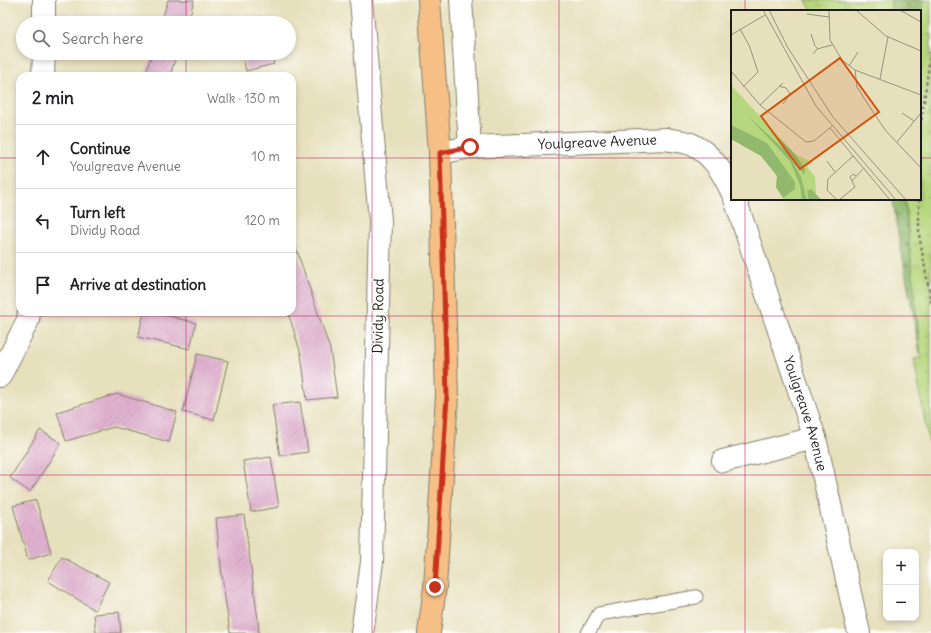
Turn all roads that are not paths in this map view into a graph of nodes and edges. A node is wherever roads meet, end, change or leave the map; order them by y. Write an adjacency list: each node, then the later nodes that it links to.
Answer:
1 (44, 0): 5 (street)
2 (361, 0): 17 (street, Dividy Road)
3 (429, 0): 9 (main road)
4 (461, 0): 8 (street)
5 (44, 16)
6 (44, 60): 7 (street)
7 (43, 72)
8 (470, 147): 9 (street, Youlgreave Avenue); 10 (street, Youlgreave Avenue)
9 (440, 153): 18 (main road)
10 (731, 190)
11 (735, 200): 14 (street, Youlgreave Avenue)
12 (28, 316): 13 (street)
13 (0, 376)
14 (815, 438): 15 (street); 20 (street, Youlgreave Avenue)
15 (723, 461)
16 (696, 598): 19 (lane)
17 (362, 633)
18 (429, 633)
19 (588, 633)
20 (859, 633)

